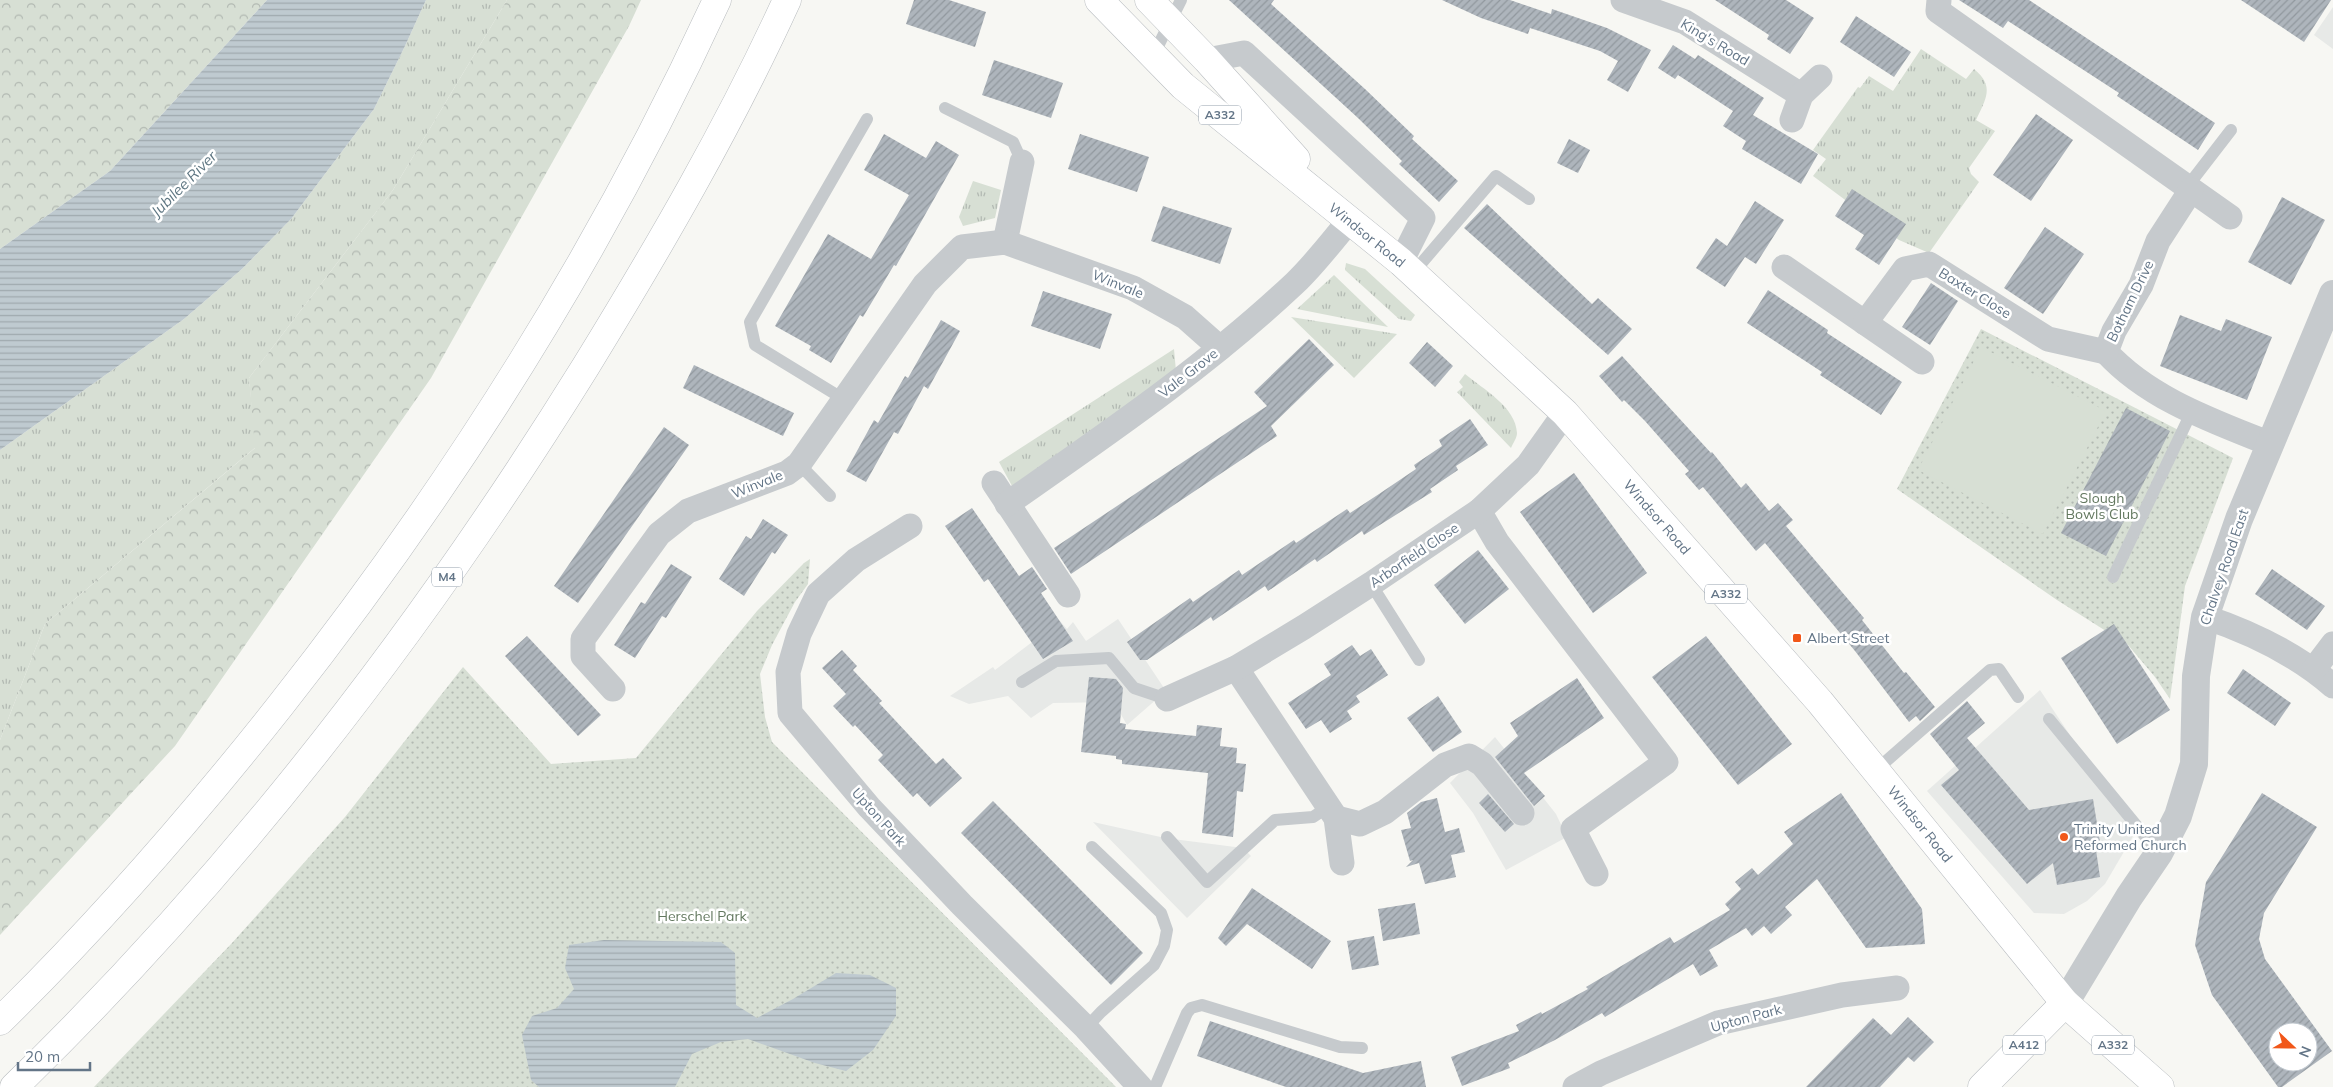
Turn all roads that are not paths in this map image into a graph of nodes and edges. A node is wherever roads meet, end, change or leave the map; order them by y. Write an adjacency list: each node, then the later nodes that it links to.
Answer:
1 (717, 0): 63 (main road)
2 (787, 0): 66 (main road, M4)
3 (1099, 0): 8 (main road, Windsor Road / A332)
4 (1149, 0): 7 (main road, A332)
5 (1623, 0): 11 (street, King's Road)
6 (1939, 0): 17 (street)
7 (1176, 12): 8 (lane); 9 (main road, A332)
8 (1153, 56): 20 (main road, Windsor Road / A332)
9 (1207, 60): 20 (main road, A332); 22 (street)
10 (1820, 77): 11 (street)
11 (1802, 96): 14 (street)
12 (945, 108): 16 (lane)
13 (867, 119): 29 (lane)
14 (1792, 120)
15 (2231, 130): 17 (lane)
16 (1022, 162): 21 (street)
17 (2189, 188): 19 (street); 27 (street, Botham Drive)
18 (1529, 199): 22 (lane)
19 (2230, 217)
20 (1350, 220): 22 (main road, Windsor Road / A332); 26 (street, Vale Grove)
21 (1005, 242): 26 (street, Winvale); 29 (street, Winvale)
22 (1407, 267): 30 (main road, Windsor Road / A332)
23 (1784, 267): 25 (street)
24 (2329, 312): 32 (street, Chalvey Road East)
25 (1865, 322): 27 (street, Baxter Close); 28 (street)
26 (1220, 348): 36 (street, Vale Grove)
27 (2106, 352): 31 (street, Botham Drive)
28 (1922, 362)
29 (845, 400): 33 (street, Winvale)
30 (1566, 413): 37 (street, Arborfield Close); 53 (main road, Windsor Road / A332)
31 (2191, 413): 32 (street, Botham Drive); 39 (lane)
32 (2270, 444): 42 (street, Chalvey Road East)
33 (799, 464): 35 (lane); 49 (street, Winvale)
34 (994, 483): 36 (street)
35 (830, 496)
36 (1008, 504): 41 (street)
37 (1479, 511): 40 (street, Arborfield Close); 60 (street)
38 (910, 526): 64 (street, Upton Park)
39 (2113, 577)
40 (1371, 584): 44 (lane); 45 (street, Arborfield Close)
41 (1068, 596)
42 (2205, 617): 46 (street); 58 (street, Chalvey Road East)
43 (2333, 644): 46 (street)
44 (1419, 660)
45 (1236, 668): 51 (street, Arborfield Close); 54 (street)
46 (2314, 670): 48 (street)
47 (1022, 682): 51 (lane)
48 (2333, 686)
49 (613, 690)
50 (2018, 697): 53 (lane)
51 (1167, 699)
52 (2048, 719): 58 (lane)
53 (1876, 770): 62 (main road, Windsor Road / A332)
54 (1332, 812): 55 (street); 56 (lane); 59 (street)
55 (1522, 813)
56 (1166, 837)
57 (1092, 847): 64 (lane)
58 (2159, 853): 62 (street, Chalvey Road East)
59 (1342, 863)
60 (1596, 874)
61 (1897, 988): 69 (street, Upton Park)
62 (2065, 1003): 70 (main road, A412); 71 (main road, Windsor Road / A332)
63 (0, 1021)
64 (1086, 1028): 67 (street, Upton Park)
65 (1362, 1048): 68 (lane)
66 (14, 1087)
67 (1140, 1087)
68 (1155, 1087)
69 (1575, 1087)
70 (1982, 1087)
71 (2160, 1087)

